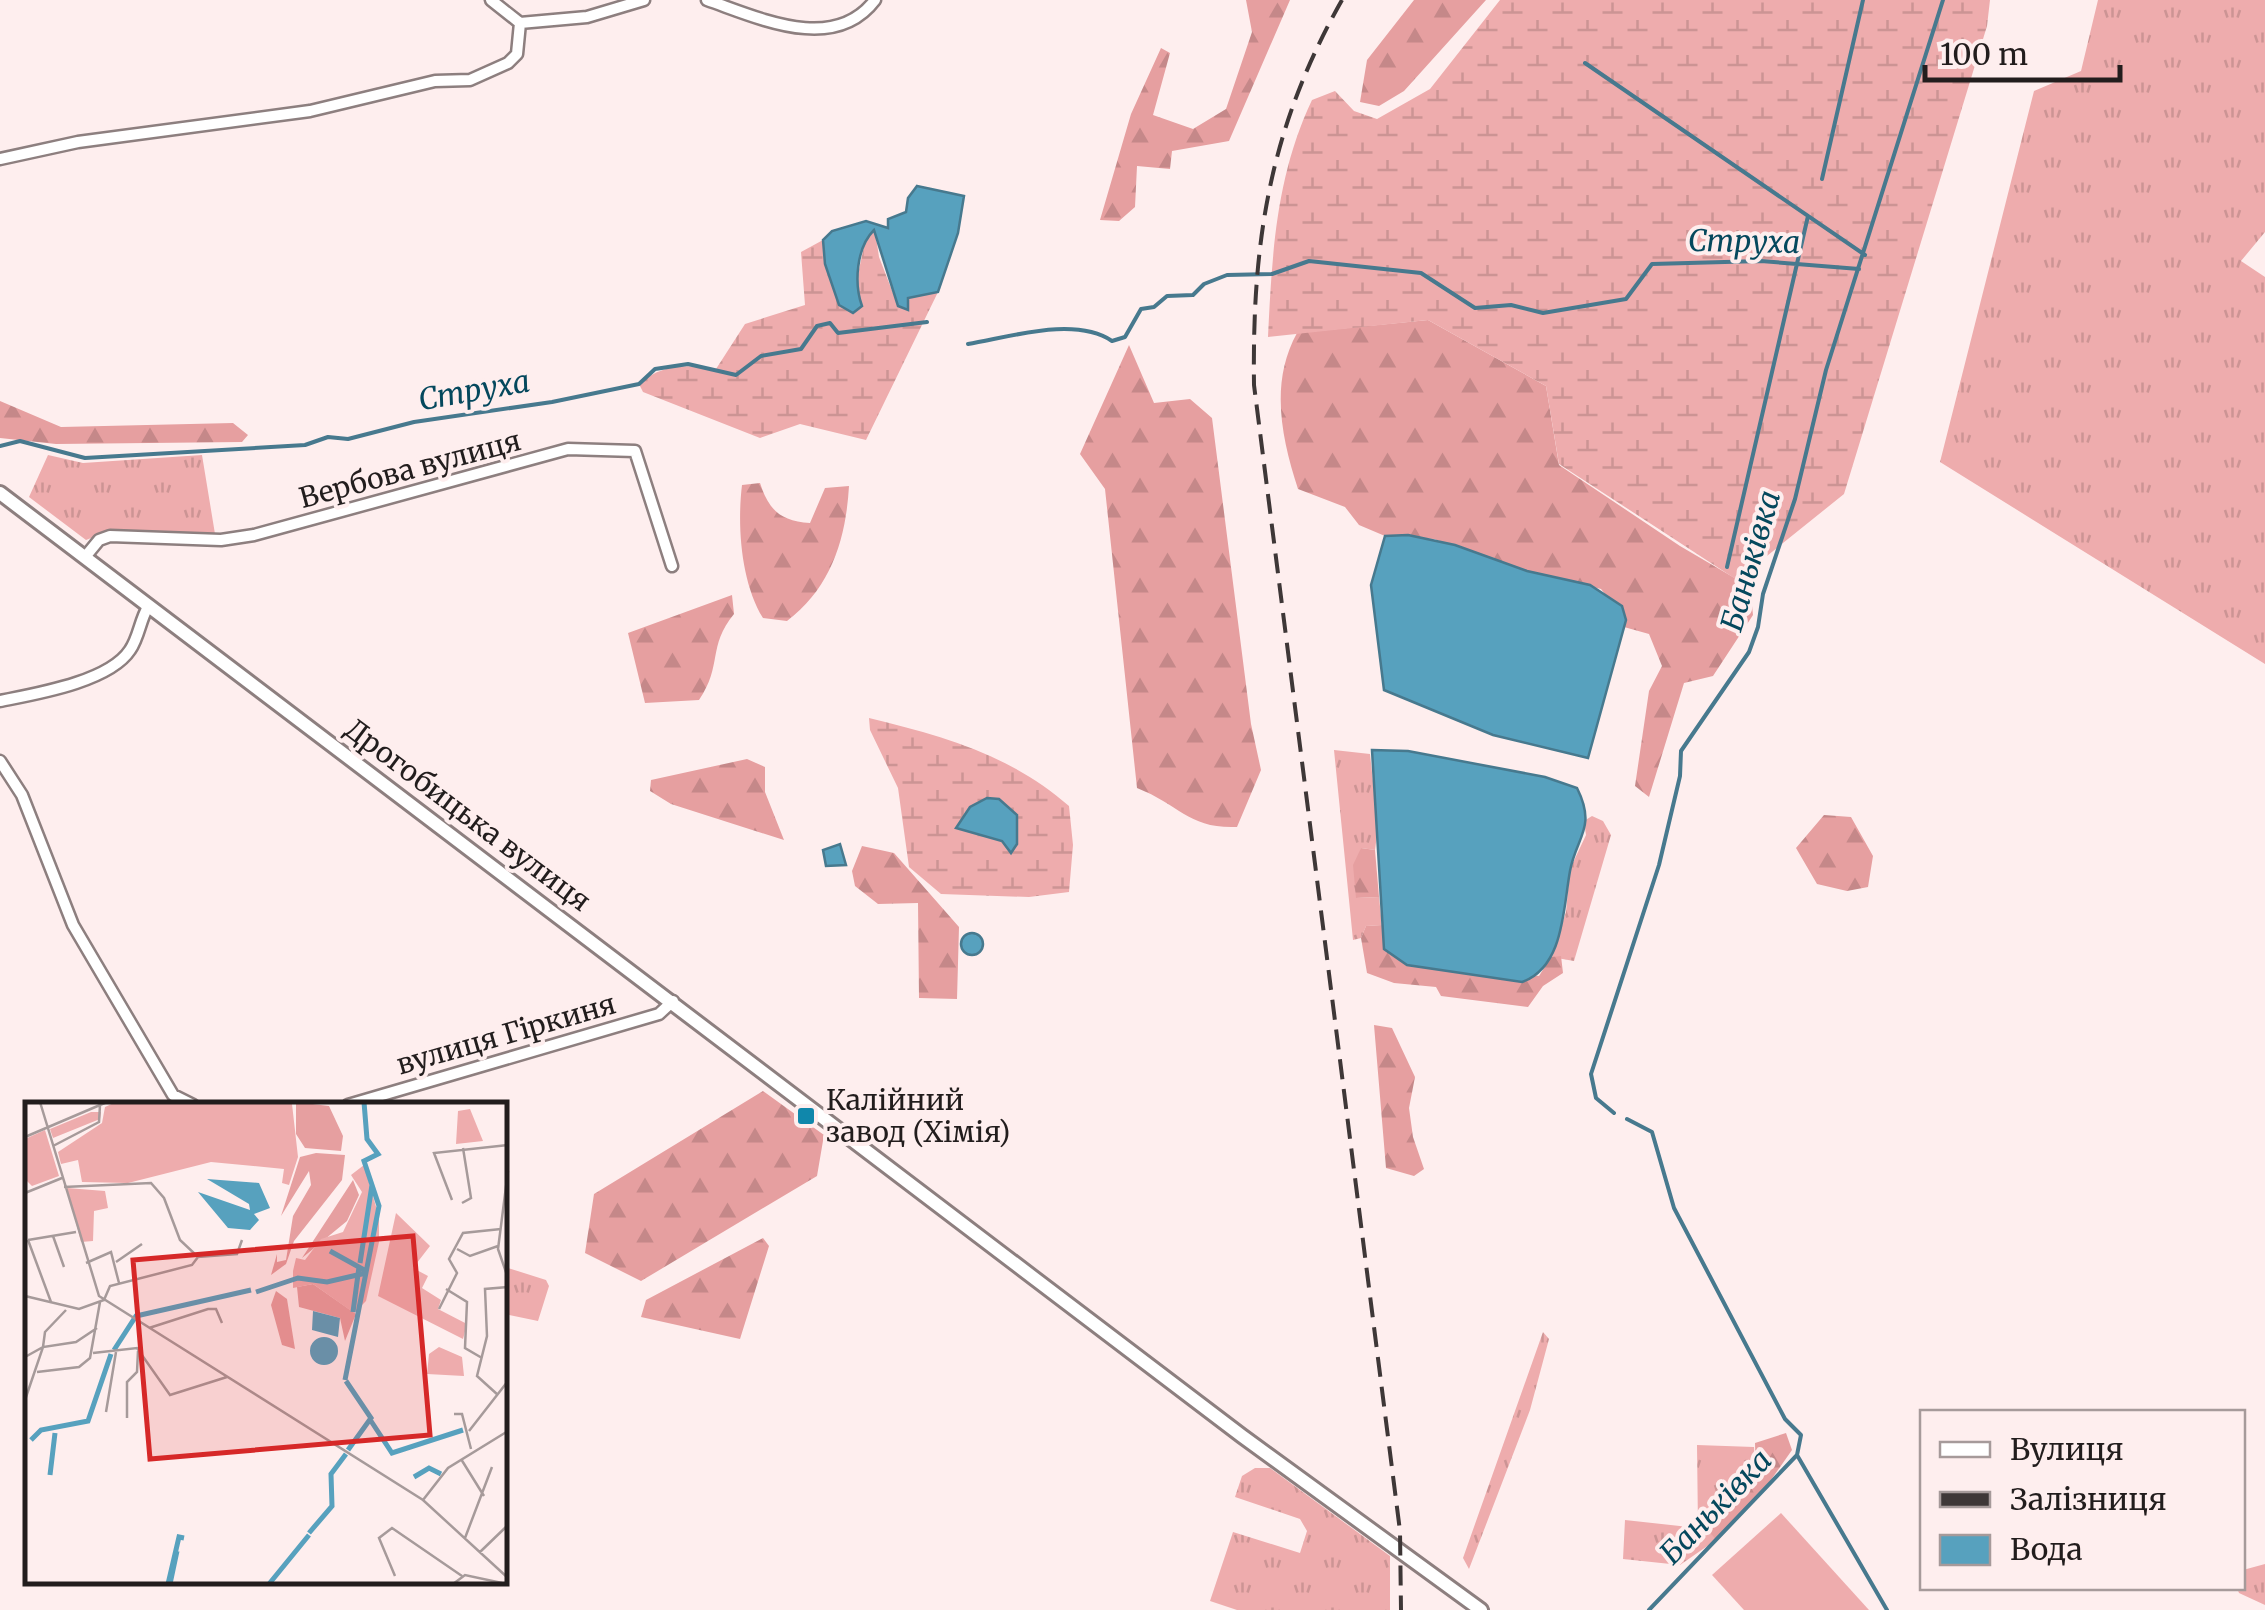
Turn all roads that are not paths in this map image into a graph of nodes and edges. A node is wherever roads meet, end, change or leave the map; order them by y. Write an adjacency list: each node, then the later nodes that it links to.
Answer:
1 (491, 0): 5 (street)
2 (644, 0): 5 (street)
3 (707, 0): 4 (street)
4 (875, 0)
5 (520, 23): 6 (street)
6 (0, 159)
7 (0, 493): 8 (street, Дрогобицька вулиця)
8 (85, 556): 9 (street, Вербова вулиця); 10 (street, Дрогобицька вулиця)
9 (672, 566)
10 (148, 607): 11 (street); 13 (street, Дрогобицька вулиця)
11 (0, 701)
12 (0, 761): 14 (street)
13 (673, 1001): 15 (street, вулиця Гіркиня); 16 (street, Дрогобицька вулиця)
14 (187, 1102)
15 (358, 1102)
16 (1481, 1610)

